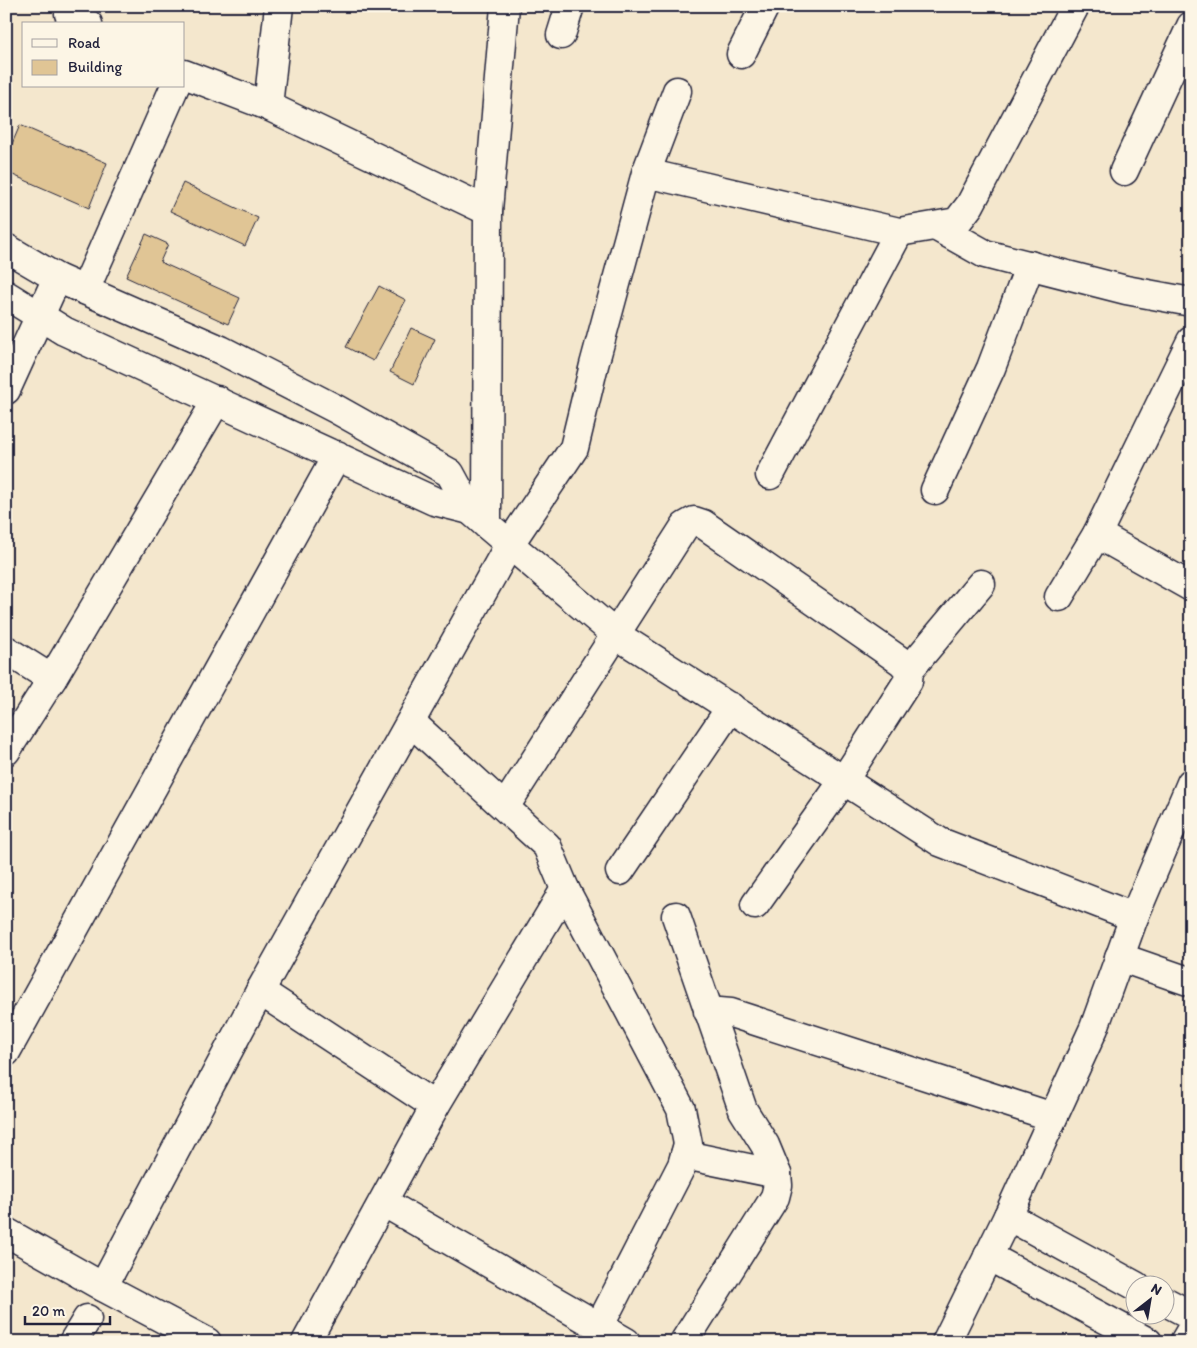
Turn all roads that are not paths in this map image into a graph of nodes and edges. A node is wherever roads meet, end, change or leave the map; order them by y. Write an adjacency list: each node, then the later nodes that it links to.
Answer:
1 (279, 6): 12 (street)
2 (505, 6): 15 (street)
3 (570, 6): 7 (street)
4 (765, 6): 8 (street)
5 (1075, 6): 16 (street)
6 (1191, 26): 13 (street)
7 (561, 35)
8 (742, 54)
9 (185, 74): 12 (street)
10 (174, 88): 21 (street)
11 (677, 91): 14 (street)
12 (268, 106): 15 (street)
13 (1124, 171)
14 (646, 173): 17 (street); 33 (street)
15 (488, 211): 31 (street)
16 (937, 227): 17 (street); 19 (street)
17 (899, 232): 29 (street)
18 (6, 248): 20 (street)
19 (1030, 265): 23 (street); 30 (street)
20 (57, 278): 21 (street); 24 (street)
21 (85, 290): 31 (street)
22 (6, 295): 24 (street)
23 (1191, 302)
24 (41, 316): 26 (street); 27 (street)
25 (1191, 341): 32 (street)
26 (6, 390)
27 (217, 400): 28 (street); 40 (street)
28 (337, 455): 31 (street); 56 (street)
29 (770, 475)
30 (936, 490)
31 (478, 517): 33 (street)
32 (1097, 534): 35 (street); 36 (street)
33 (510, 545): 37 (street); 42 (street)
34 (981, 584): 39 (street)
35 (1191, 587)
36 (1059, 597)
37 (615, 634): 39 (street); 41 (street); 46 (street)
38 (6, 650): 40 (street)
39 (909, 670): 44 (street)
40 (52, 679): 43 (street)
41 (731, 707): 44 (street); 47 (street)
42 (411, 722): 46 (street); 54 (street)
43 (6, 751)
44 (844, 780): 49 (street); 51 (street)
45 (1191, 783): 51 (street)
46 (505, 808): 48 (street)
47 (620, 871)
48 (565, 889): 57 (street); 59 (street)
49 (754, 905)
50 (676, 916): 55 (street)
51 (1134, 917): 52 (street)
52 (1119, 958): 53 (street); 58 (street)
53 (1191, 982)
54 (260, 991): 57 (street); 66 (street)
55 (708, 1011): 58 (street); 60 (street)
56 (6, 1052)
57 (435, 1106): 61 (street)
58 (1053, 1116): 62 (street)
59 (685, 1155): 60 (street); 69 (street)
60 (777, 1174): 74 (street)
61 (383, 1202): 69 (street); 72 (street)
62 (1008, 1216): 64 (street); 65 (street)
63 (6, 1232): 66 (street)
64 (988, 1256): 75 (street); 76 (street)
65 (1124, 1279)
66 (103, 1287): 71 (street)
67 (1174, 1306): 68 (street)
68 (1191, 1315)
69 (600, 1325): 73 (street)
70 (1191, 1330): 77 (street)
71 (207, 1342)
72 (306, 1342)
73 (626, 1342)
74 (684, 1342)
75 (946, 1342)
76 (1148, 1342)
77 (1184, 1342)

